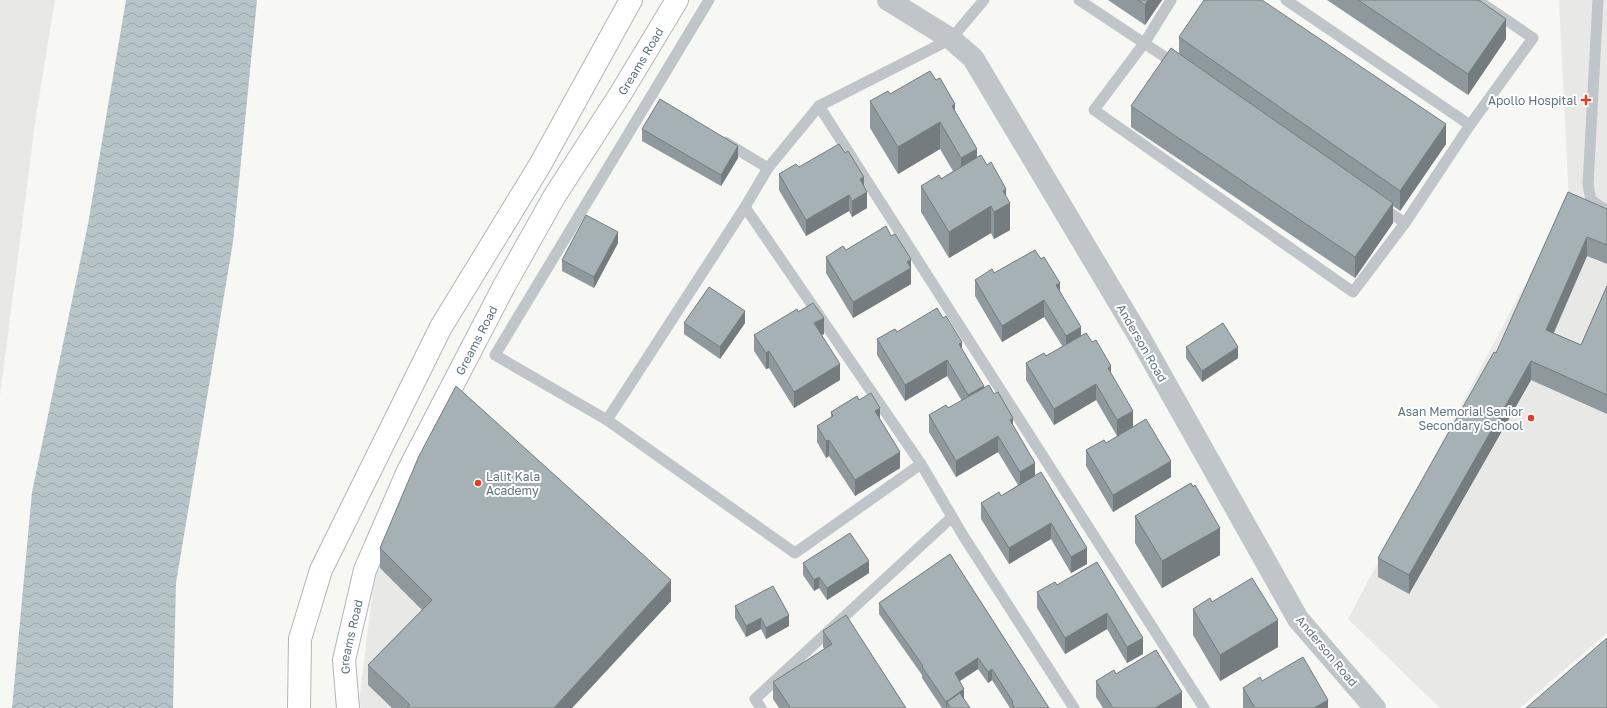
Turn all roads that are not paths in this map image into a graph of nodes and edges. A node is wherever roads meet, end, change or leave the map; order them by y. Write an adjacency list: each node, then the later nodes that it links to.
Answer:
1 (631, 0): 27 (main road)
2 (677, 0): 28 (main road, Greams Road)
3 (708, 0): 14 (lane)
4 (888, 0): 11 (street, Anderson Road)
5 (984, 0): 11 (lane)
6 (1079, 0): 12 (lane)
7 (1172, 0): 12 (lane)
8 (1286, 0): 17 (lane)
9 (1477, 0): 17 (lane)
10 (1598, 0): 22 (lane)
11 (951, 39): 16 (lane); 32 (street, Anderson Road)
12 (1145, 42): 13 (lane); 23 (lane)
13 (1184, 69)
14 (651, 96): 15 (lane); 24 (lane)
15 (664, 104)
16 (819, 106): 19 (lane); 31 (lane)
17 (1470, 125): 23 (lane)
18 (716, 136): 19 (lane)
19 (768, 168): 21 (lane)
20 (1373, 200): 23 (lane)
21 (746, 207): 24 (lane); 25 (lane)
22 (1607, 211)
23 (1406, 223)
24 (607, 420): 25 (lane)
25 (921, 464): 26 (lane)
26 (952, 517): 29 (lane); 30 (lane)
27 (299, 708)
28 (348, 708)
29 (761, 708)
30 (1074, 708)
31 (1204, 708)
32 (1375, 708)

